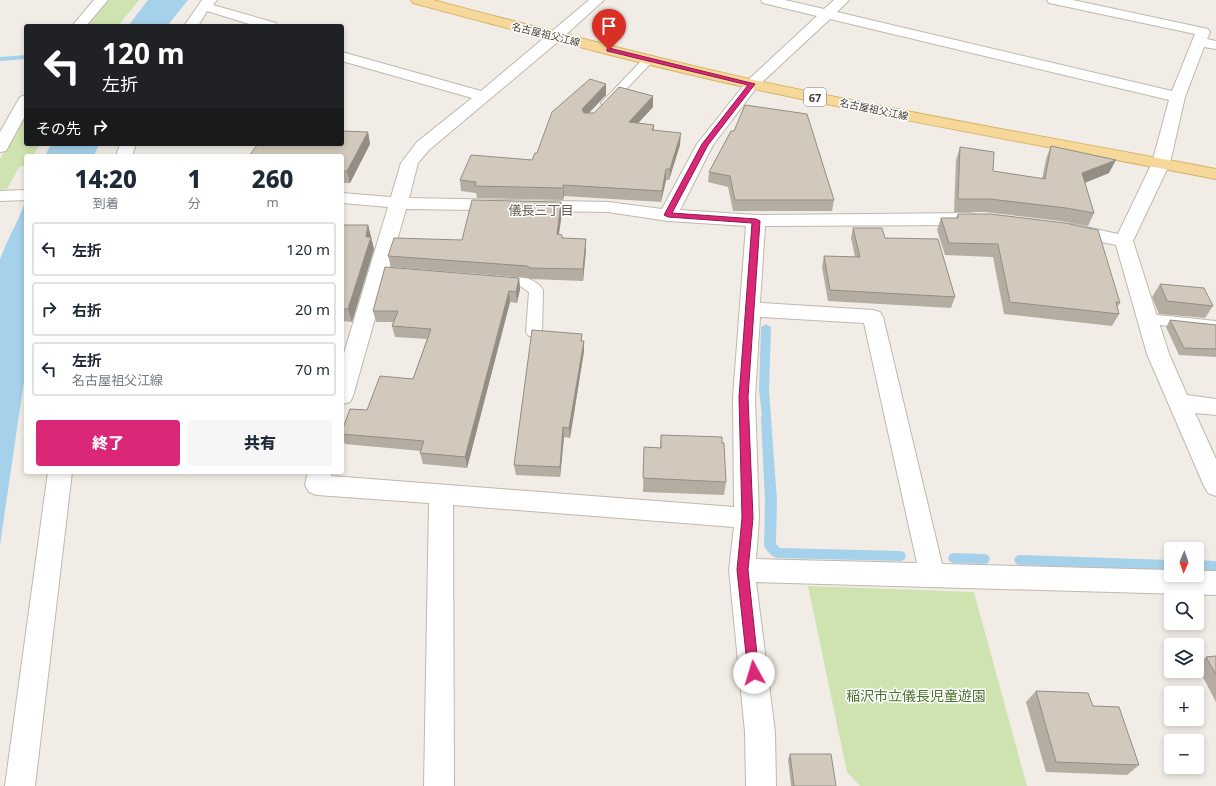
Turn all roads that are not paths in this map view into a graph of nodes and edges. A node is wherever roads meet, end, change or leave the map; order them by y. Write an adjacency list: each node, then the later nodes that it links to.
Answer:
1 (101, 0): 9 (street)
2 (418, 0): 12 (main road, 名古屋祖父江線 / 67)
3 (597, 0): 12 (street)
4 (768, 0): 8 (street)
5 (842, 0): 8 (street)
6 (1054, 0): 13 (street)
7 (207, 3): 10 (street); 11 (street)
8 (828, 13): 17 (street); 19 (street)
9 (81, 24)
10 (192, 24)
11 (265, 24)
12 (555, 37): 16 (main road, 名古屋祖父江線 / 67); 18 (street)
13 (1199, 42): 14 (street); 19 (street)
14 (1216, 45)
15 (344, 57): 18 (street)
16 (649, 60): 17 (main road, 名古屋祖父江線 / 67); 21 (lane)
17 (752, 84): 23 (main road, 名古屋祖父江線 / 67); 29 (street)
18 (483, 96): 28 (street)
19 (1177, 97): 23 (street)
20 (24, 104): 22 (street)
21 (600, 110)
22 (0, 147)
23 (1161, 163): 24 (main road, 名古屋祖父江線 / 67); 33 (street)
24 (1216, 174)
25 (24, 195): 26 (street)
26 (0, 196)
27 (344, 198): 28 (street)
28 (398, 203): 29 (street); 39 (street)
29 (668, 215): 31 (street)
30 (985, 219): 31 (street)
31 (756, 221): 35 (street)
32 (1053, 227): 33 (street)
33 (1124, 241): 36 (street)
34 (485, 280): 38 (lane)
35 (750, 309): 46 (street); 48 (street)
36 (1147, 319): 37 (lane); 40 (street)
37 (1216, 326)
38 (534, 332)
39 (344, 390)
40 (1178, 402): 41 (street); 44 (street)
41 (1216, 407)
42 (60, 474): 50 (street)
43 (319, 474): 45 (street)
44 (1216, 486)
45 (441, 494): 46 (street); 51 (street)
46 (748, 518): 47 (street)
47 (742, 570): 48 (street); 52 (street)
48 (932, 575): 49 (street)
49 (1216, 583)
50 (20, 786)
51 (439, 786)
52 (761, 786)

